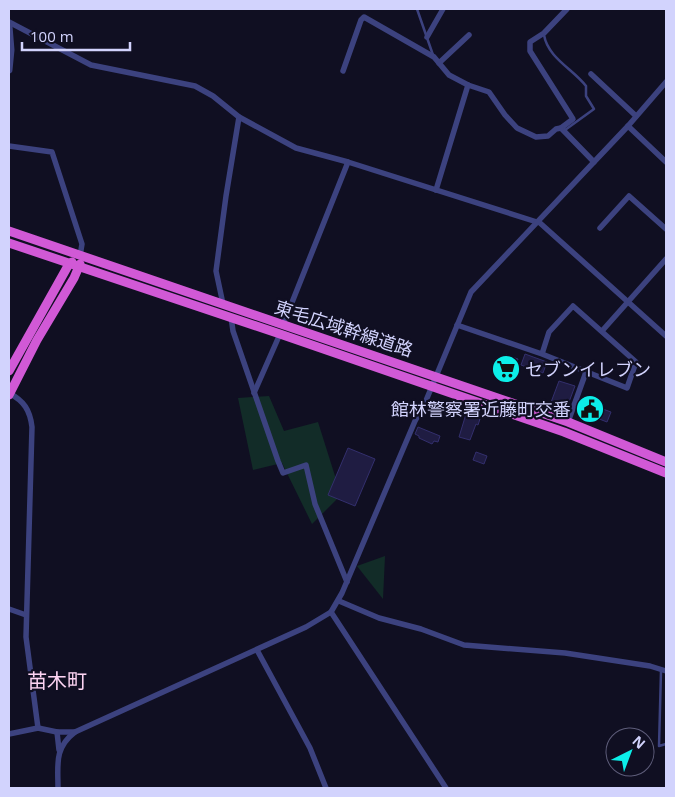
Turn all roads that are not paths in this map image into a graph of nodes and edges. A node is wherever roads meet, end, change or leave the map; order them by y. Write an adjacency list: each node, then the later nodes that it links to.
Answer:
1 (417, 9): 8 (lane)
2 (443, 9): 8 (street)
3 (567, 9): 6 (street)
4 (9, 22): 17 (street)
5 (9, 26): 11 (street)
6 (544, 34): 19 (street); 19 (lane)
7 (469, 35): 10 (street)
8 (427, 37): 9 (lane)
9 (434, 58): 10 (street); 12 (street)
10 (439, 64): 15 (street)
11 (9, 70)
12 (344, 71)
13 (591, 74): 16 (street)
14 (666, 82): 16 (street)
15 (468, 84): 19 (street); 24 (street)
16 (636, 116): 18 (street)
17 (239, 117): 21 (street); 35 (street)
18 (628, 126): 22 (street); 23 (street)
19 (562, 129): 22 (street)
20 (9, 146): 30 (street)
21 (348, 162): 24 (street); 38 (street)
22 (594, 162): 25 (street)
23 (666, 162)
24 (436, 190): 25 (street)
25 (537, 222): 34 (street); 37 (street)
26 (600, 228): 27 (street)
27 (666, 229)
28 (9, 231): 30 (highway, 東毛広域幹線道路)
29 (9, 244): 32 (highway, 東毛広域幹線道路)
30 (80, 256): 32 (highway); 33 (highway); 35 (highway, 東毛広域幹線道路)
31 (666, 259): 34 (street)
32 (69, 264): 33 (highway, 東毛広域幹線道路); 42 (highway)
33 (79, 268): 36 (highway, 東毛広域幹線道路); 47 (highway)
34 (627, 302): 39 (street); 40 (street)
35 (223, 305): 38 (highway, 東毛広域幹線道路)
36 (231, 318): 38 (highway, 東毛広域幹線道路); 46 (street)
37 (458, 325): 41 (street); 44 (street)
38 (281, 330): 44 (highway, 東毛広域幹線道路); 45 (highway, 東毛広域幹線道路); 46 (street)
39 (602, 331): 41 (street); 43 (street)
40 (666, 336)
41 (542, 354): 43 (street)
42 (9, 371)
43 (586, 372): 48 (street)
44 (436, 376): 45 (street); 48 (highway, 東毛広域幹線道路)
45 (431, 387): 50 (highway, 東毛広域幹線道路); 51 (street)
46 (254, 393): 51 (street)
47 (9, 394): 55 (street)
48 (568, 422): 49 (highway, 東毛広域幹線道路)
49 (666, 462)
50 (666, 473)
51 (347, 582): 52 (street)
52 (339, 601): 54 (street); 57 (street)
53 (9, 609): 55 (street)
54 (331, 612): 56 (street); 66 (street)
55 (26, 615): 58 (street)
56 (257, 650): 60 (street); 65 (street)
57 (663, 671): 62 (lane)
58 (38, 728): 59 (street); 61 (street)
59 (57, 732): 60 (street); 63 (street)
60 (75, 732): 63 (street)
61 (9, 734)
62 (666, 744)
63 (59, 750): 64 (street)
64 (58, 788)
65 (326, 788)
66 (446, 788)

